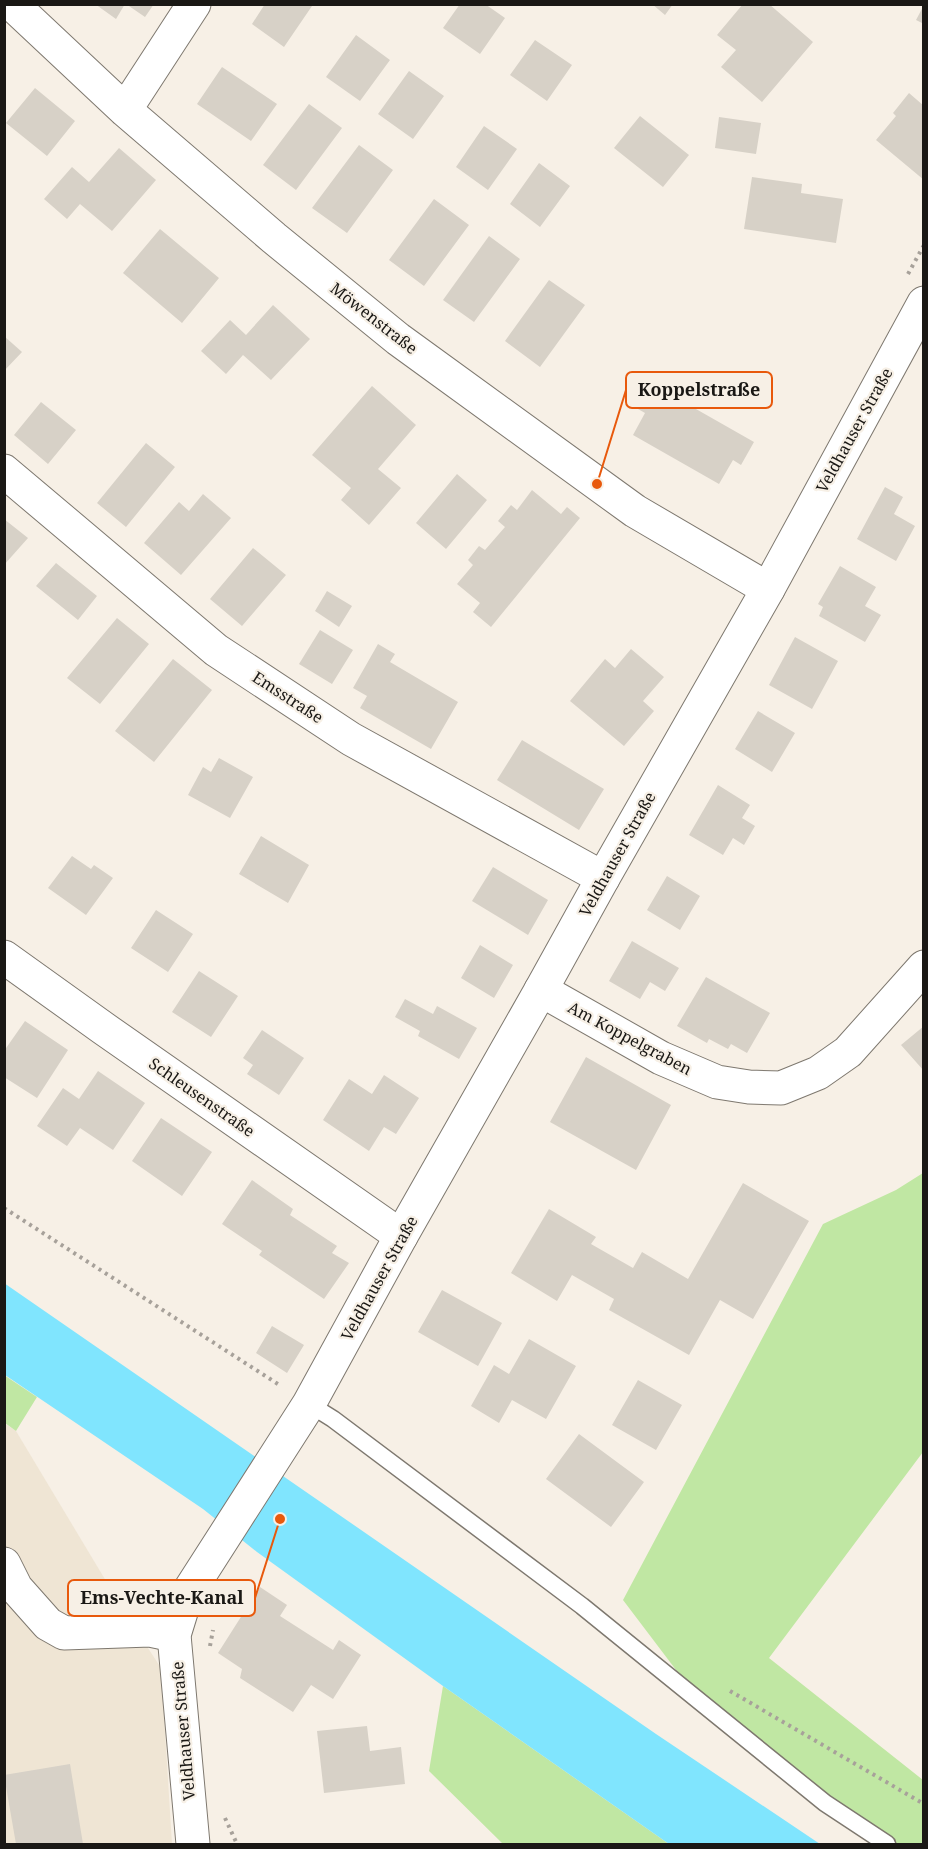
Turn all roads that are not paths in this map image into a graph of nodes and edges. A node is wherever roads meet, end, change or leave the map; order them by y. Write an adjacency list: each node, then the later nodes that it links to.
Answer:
1 (12, 4): 3 (street, Möwenstraße)
2 (194, 4): 3 (street)
3 (125, 110): 6 (street, Möwenstraße)
4 (924, 303): 6 (street, Veldhauser Straße)
5 (4, 471): 7 (street, Emsstraße)
6 (768, 589): 7 (street, Veldhauser Straße)
7 (603, 878): 10 (street, Veldhauser Straße)
8 (4, 957): 11 (street, Schleusenstraße)
9 (924, 967): 10 (street, Am Koppelgraben)
10 (541, 990): 11 (street, Veldhauser Straße)
11 (401, 1236): 12 (street, Veldhauser Straße)
12 (300, 1398): 14 (street, Veldhauser Straße); 16 (lane)
13 (4, 1564): 14 (street)
14 (174, 1635): 15 (street, Veldhauser Straße)
15 (193, 1845)
16 (887, 1845)

